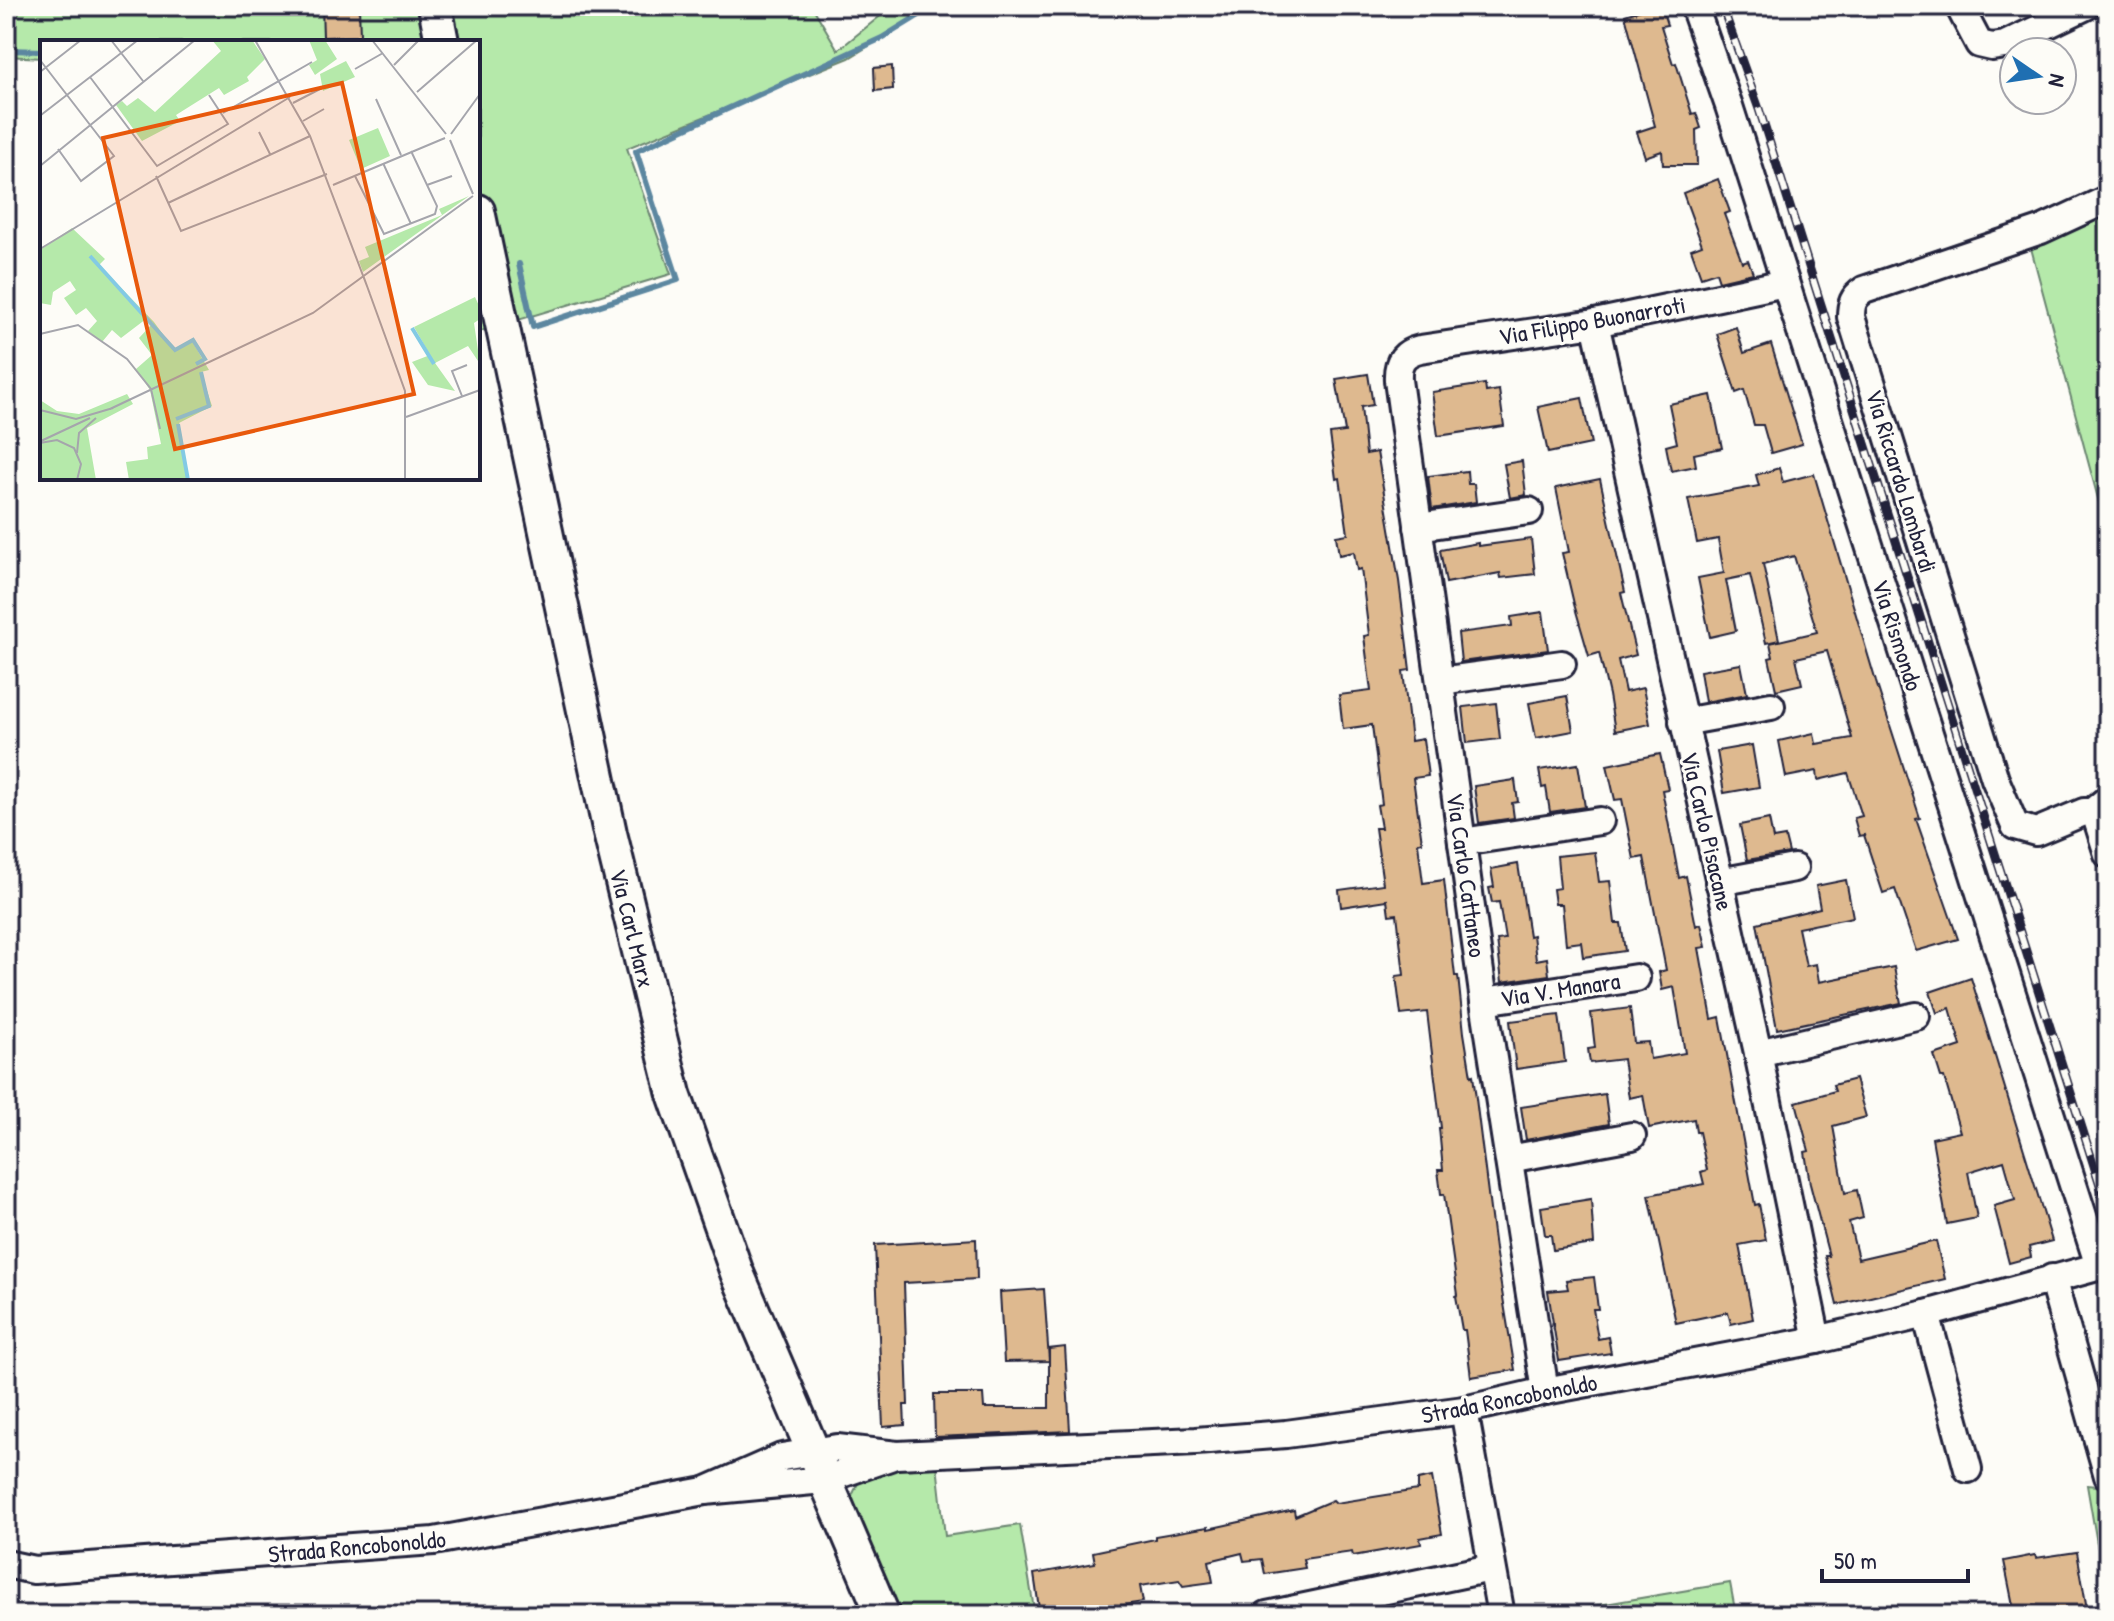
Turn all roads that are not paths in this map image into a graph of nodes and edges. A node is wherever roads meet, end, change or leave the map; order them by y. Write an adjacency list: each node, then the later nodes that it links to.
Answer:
1 (435, 6): 5 (main road)
2 (1694, 6): 8 (street, Via Rismondo)
3 (1959, 6): 4 (street)
4 (2086, 6)
5 (442, 40)
6 (2108, 199): 17 (street, Via Riccardo Lombardi)
7 (480, 220): 35 (main road, Via Carl Marx)
8 (1785, 283): 9 (street, Via Filippo Buonarroti); 29 (street, Via Rismondo)
9 (1595, 323): 10 (street, Via Filippo Buonarroti); 16 (street, Via Carlo Pisacane)
10 (1401, 359): 12 (street, Via Carlo Cattaneo)
11 (1529, 511): 12 (street)
12 (1418, 527): 14 (street, Via Carlo Cattaneo)
13 (1562, 664): 14 (street)
14 (1440, 681): 19 (street, Via Carlo Cattaneo)
15 (1771, 706): 16 (street)
16 (1683, 722): 22 (street, Via Carlo Pisacane)
17 (2100, 806): 20 (street)
18 (1600, 821): 19 (street)
19 (1462, 842): 24 (street, Via Carlo Cattaneo)
20 (2108, 854)
21 (1794, 868): 22 (street)
22 (1719, 882): 26 (street, Via Carlo Pisacane)
23 (1636, 978): 24 (street, Via V. Manara)
24 (1484, 1001): 28 (street, Via Carlo Cattaneo)
25 (1916, 1016): 26 (street)
26 (1758, 1053): 32 (street, Via Carlo Pisacane)
27 (1632, 1136): 28 (street)
28 (1509, 1159): 33 (street, Via Carlo Cattaneo)
29 (2103, 1265): 30 (street, Strada Roncobonoldo)
30 (2052, 1278): 31 (street, Strada Roncobonoldo); 38 (street)
31 (1926, 1314): 32 (street, Strada Roncobonoldo); 37 (street)
32 (1817, 1340): 33 (street, Strada Roncobonoldo)
33 (1545, 1391): 34 (street, Strada Roncobonoldo)
34 (1464, 1410): 36 (street, Strada Roncobonoldo); 42 (street)
35 (811, 1451): 36 (street, Strada Roncobonoldo); 39 (main road, Via Carl Marx); 40 (street, Strada Roncobonoldo)
36 (897, 1455): 39 (street, Strada Roncobonoldo)
37 (1968, 1469)
38 (2108, 1476)
39 (824, 1480): 40 (street, Strada Roncobonoldo); 43 (main road, Via Carl Marx)
40 (705, 1491): 41 (street, Strada Roncobonoldo)
41 (6, 1564)
42 (1491, 1568): 44 (street); 45 (street)
43 (883, 1615)
44 (1267, 1615)
45 (1501, 1615)

